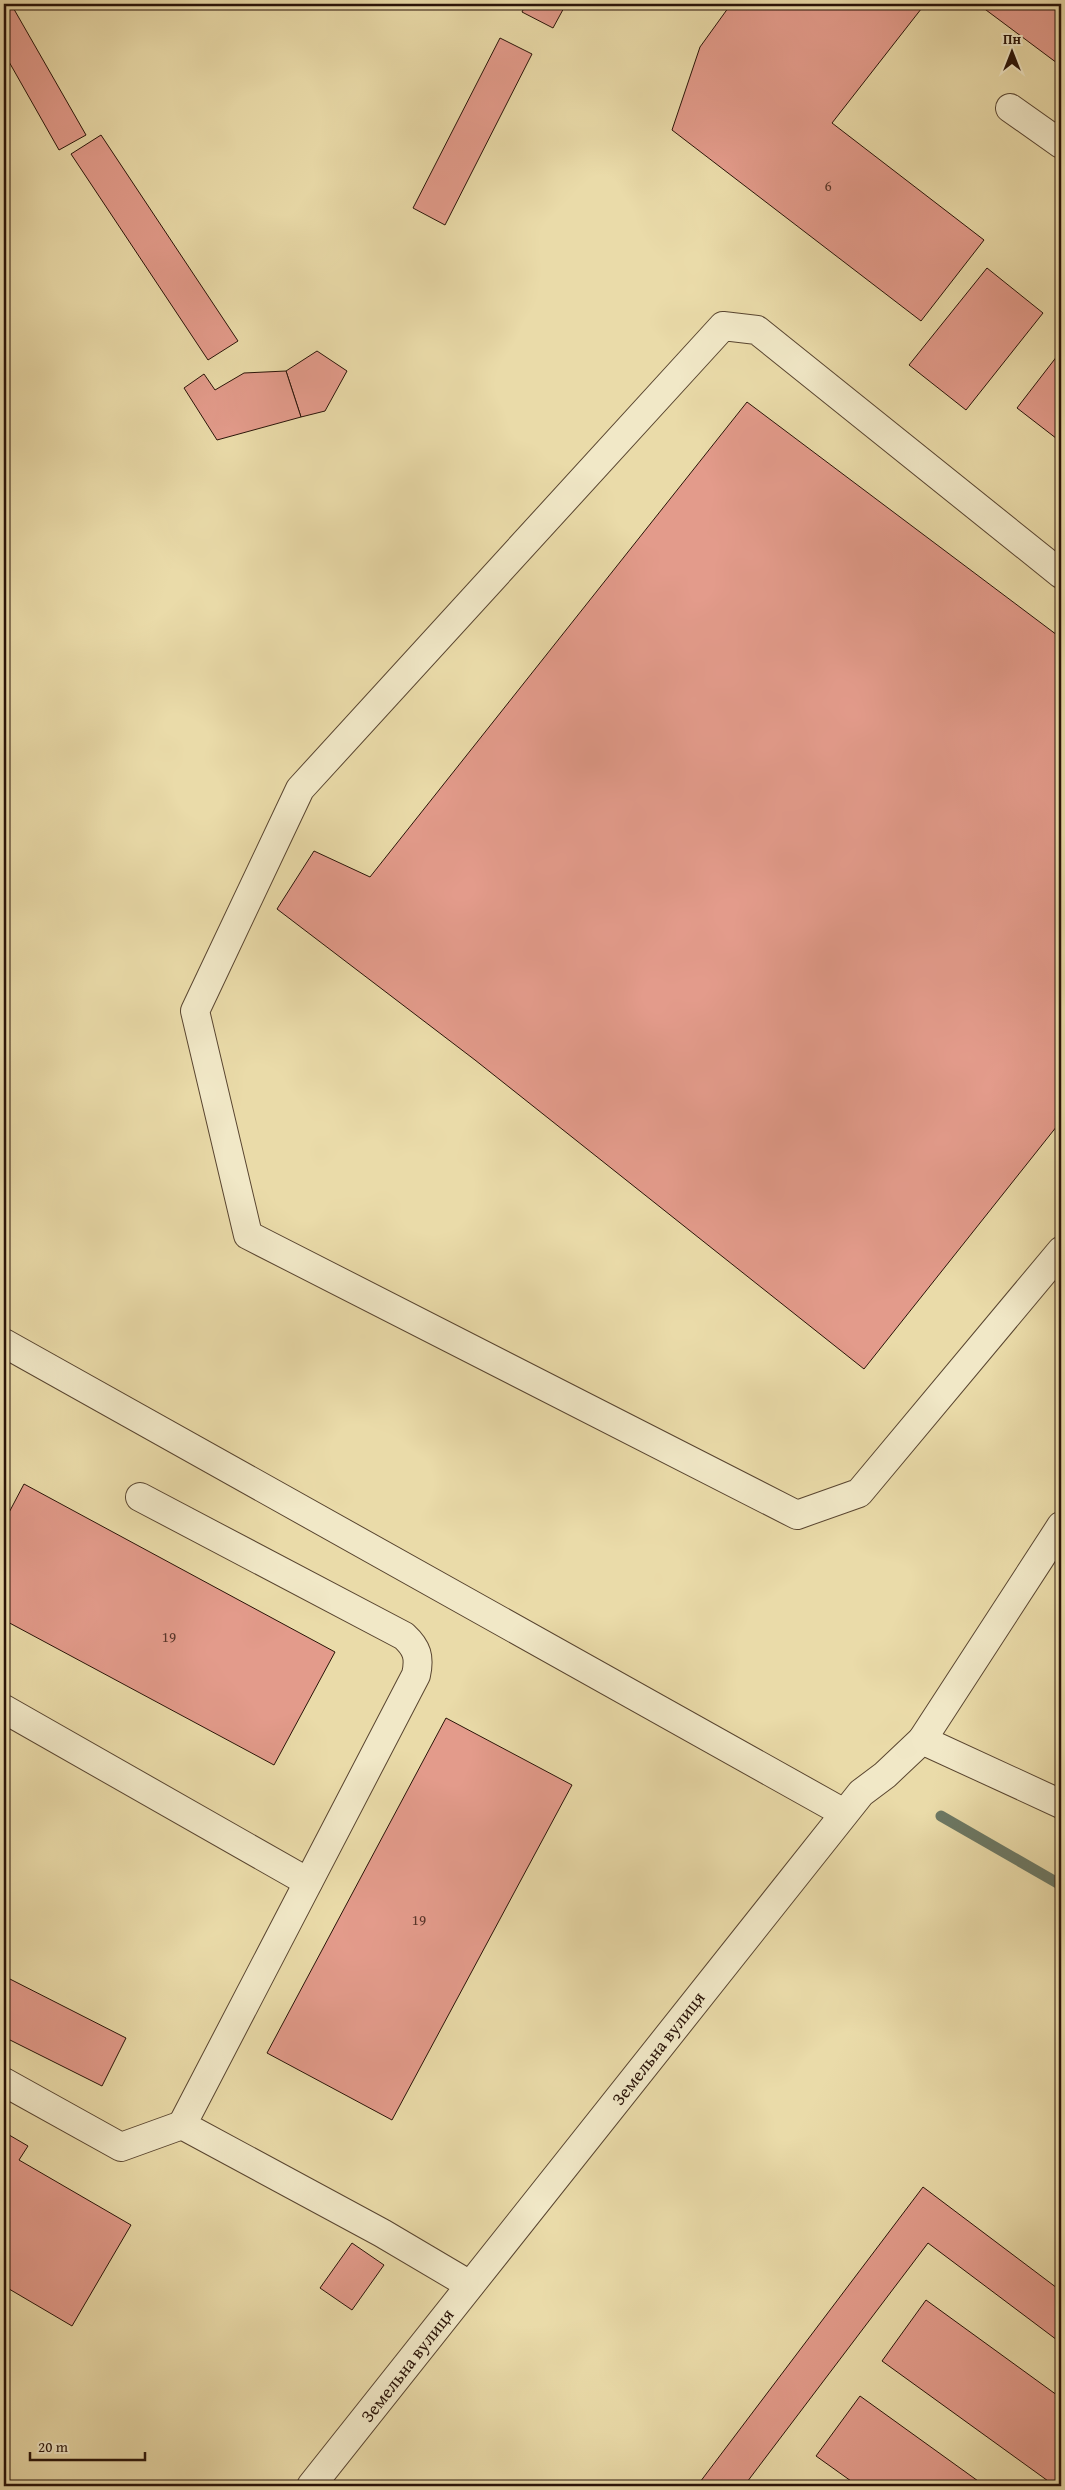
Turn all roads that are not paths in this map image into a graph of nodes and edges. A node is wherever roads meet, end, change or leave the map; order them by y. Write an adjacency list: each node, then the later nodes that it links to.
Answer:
1 (1010, 108): 2 (street)
2 (1061, 144)
3 (1061, 574): 4 (street)
4 (1061, 1251)
5 (4, 1343): 11 (street)
6 (140, 1497): 12 (street)
7 (1061, 1526): 9 (street, Земельна вулиця)
8 (4, 1709): 12 (street)
9 (922, 1740): 10 (street); 11 (street, Земельна вулиця)
10 (1061, 1804)
11 (844, 1813): 15 (street, Земельна вулиця)
12 (308, 1882): 14 (street)
13 (4, 2082): 14 (street)
14 (182, 2125): 15 (street)
15 (470, 2285): 16 (street, Земельна вулиця)
16 (311, 2486)

